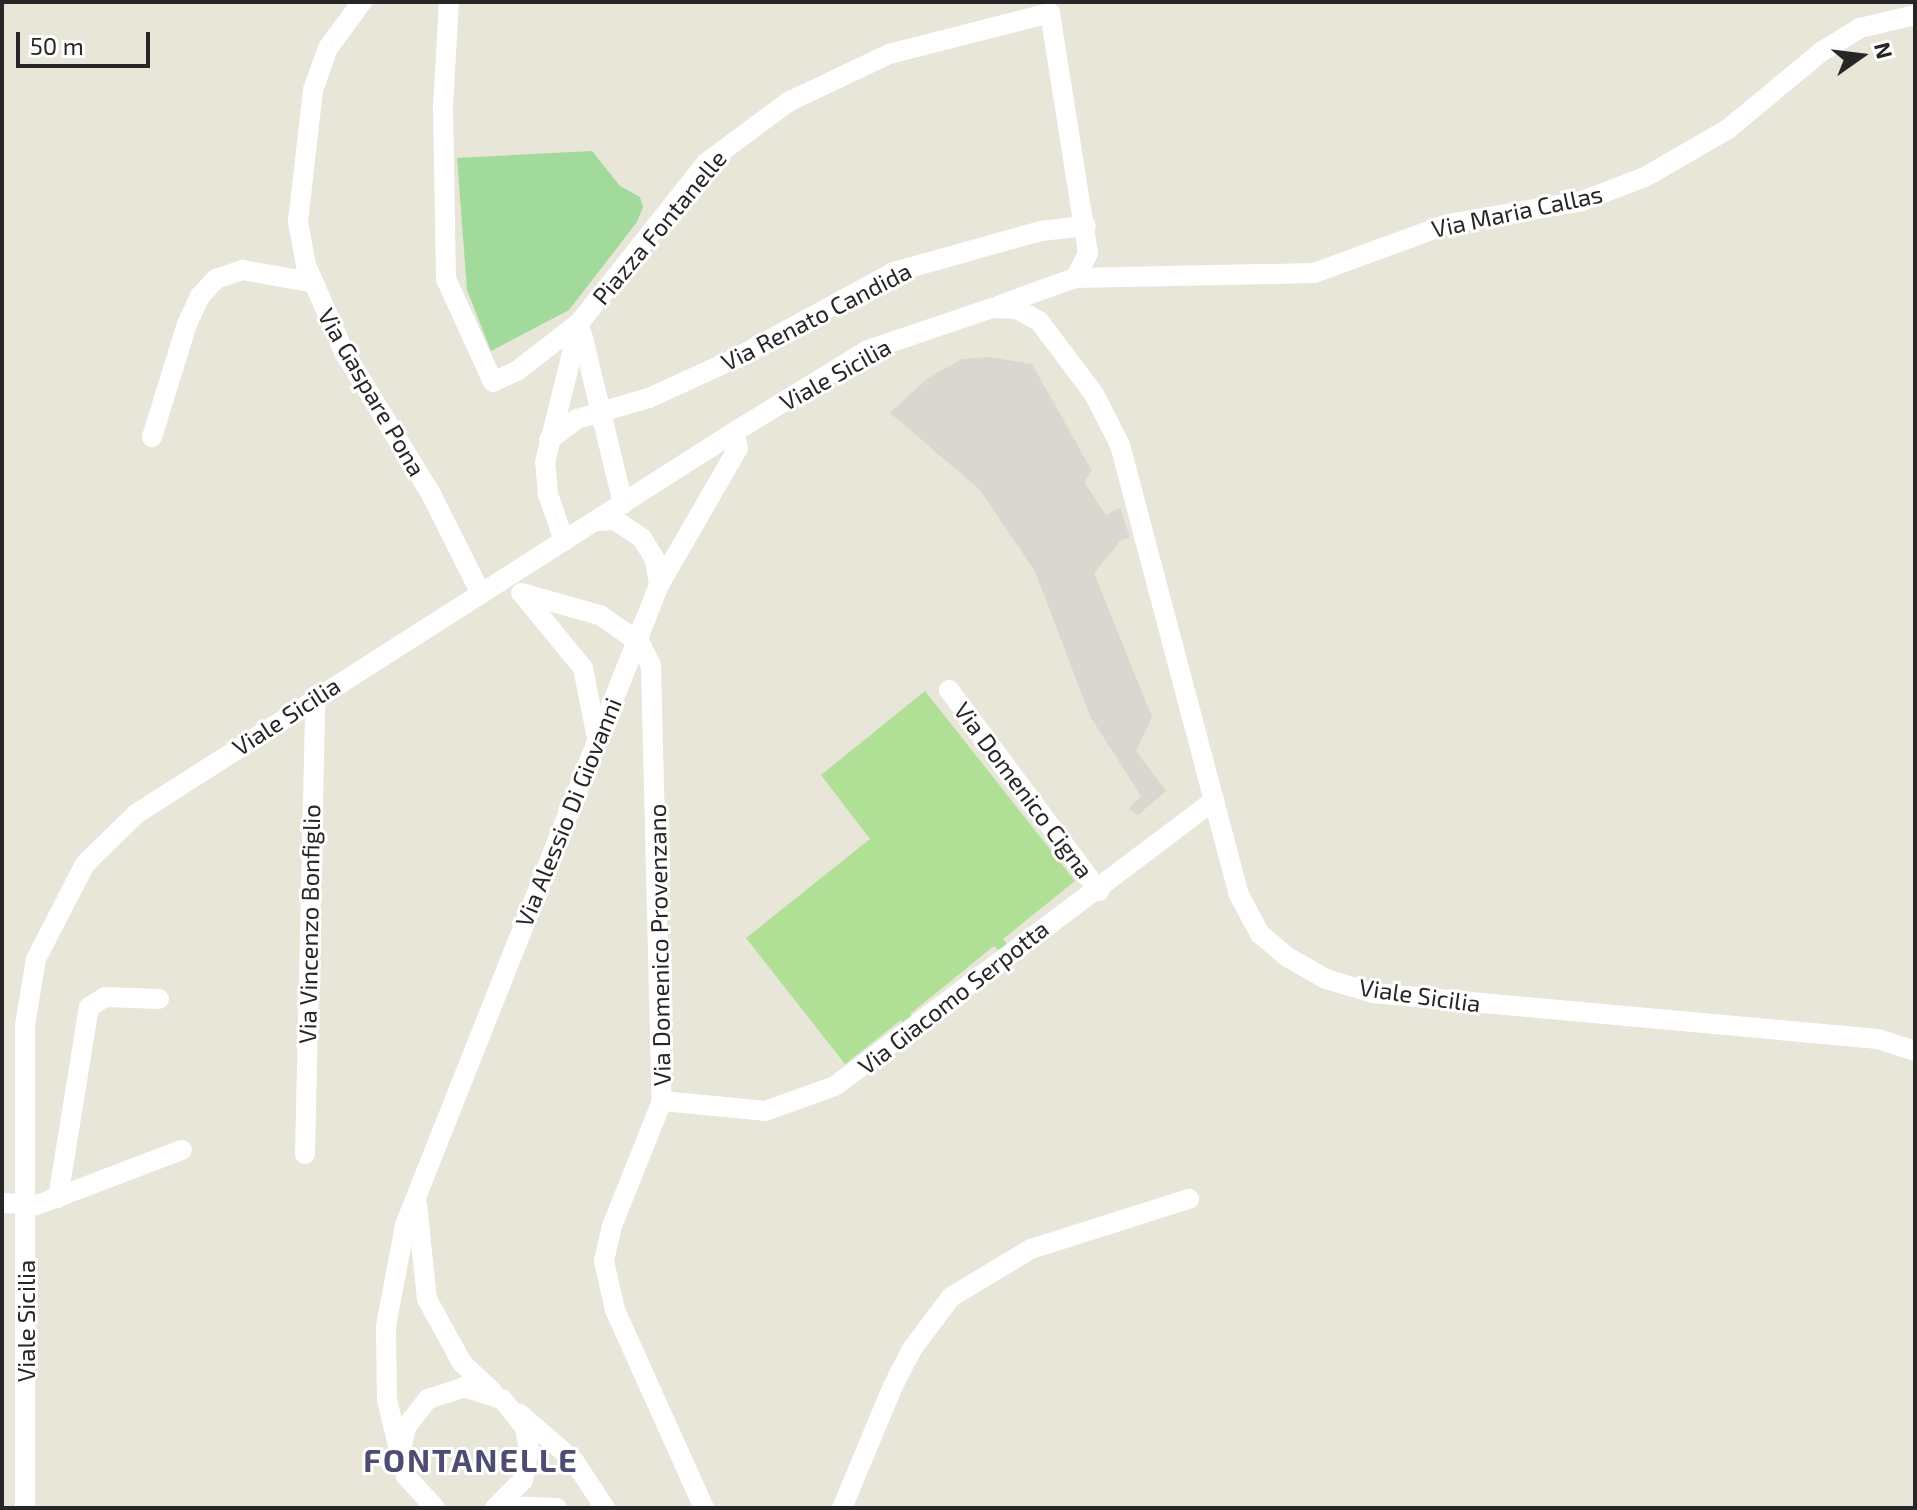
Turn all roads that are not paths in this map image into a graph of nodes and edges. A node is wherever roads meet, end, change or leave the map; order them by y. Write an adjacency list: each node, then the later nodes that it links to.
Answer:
1 (362, 2): 6 (street, Via Gaspare Pona)
2 (449, 2): 8 (street)
3 (1915, 15): 5 (street, Via Maria Callas)
4 (1086, 226): 5 (street); 8 (street, Piazza Fontanelle); 9 (street, Via Renato Candida)
5 (1075, 278): 7 (street, Via Maria Callas)
6 (311, 282): 11 (street); 18 (street, Via Gaspare Pona)
7 (992, 308): 10 (street, Viale Sicilia); 24 (street, Viale Sicilia)
8 (580, 322): 9 (street); 12 (street)
9 (598, 413): 12 (street, Via Renato Candida); 13 (street)
10 (734, 432): 13 (street, Viale Sicilia); 17 (street, Via Alessio Di Giovanni)
11 (152, 437)
12 (549, 440): 15 (street)
13 (623, 504): 14 (street, Viale Sicilia)
14 (594, 521): 15 (street, Viale Sicilia); 17 (street)
15 (564, 541): 16 (street, Viale Sicilia)
16 (503, 580): 18 (street, Viale Sicilia); 19 (street)
17 (659, 585): 20 (street, Via Alessio Di Giovanni)
18 (481, 594): 22 (street, Viale Sicilia)
19 (524, 596): 20 (street); 23 (street)
20 (635, 638): 23 (street, Via Alessio Di Giovanni); 28 (street, Via Domenico Provenzano)
21 (949, 690): 25 (street, Via Domenico Cigna)
22 (315, 696): 30 (street, Via Vincenzo Bonfiglio); 35 (street, Viale Sicilia)
23 (598, 738): 34 (street, Via Alessio Di Giovanni)
24 (1214, 800): 25 (street, Via Giacomo Serpotta); 27 (street, Viale Sicilia)
25 (1099, 891): 28 (street, Via Giacomo Serpotta)
26 (159, 999): 31 (street)
27 (1915, 1051)
28 (662, 1101): 45 (street, Via Domenico Provenzano)
29 (182, 1150): 31 (street)
30 (305, 1154)
31 (58, 1198): 35 (street)
32 (1189, 1199): 46 (street)
33 (2, 1203): 35 (street)
34 (417, 1204): 36 (street, Via Alessio Di Giovanni); 37 (street, Via Alessio Di Giovanni)
35 (26, 1207): 40 (street, Viale Sicilia)
36 (508, 1404): 37 (street, Via Alessio Di Giovanni); 39 (street, Via Alessio Di Giovanni); 44 (street)
37 (403, 1466): 38 (street, Via Alessio Di Giovanni)
38 (411, 1486): 41 (street, Via Alessio Di Giovanni); 42 (street, Via Alessio Di Giovanni)
39 (498, 1507): 43 (street)
40 (25, 1508)
41 (413, 1508)
42 (435, 1508)
43 (557, 1508)
44 (605, 1508)
45 (704, 1508)
46 (842, 1508)

